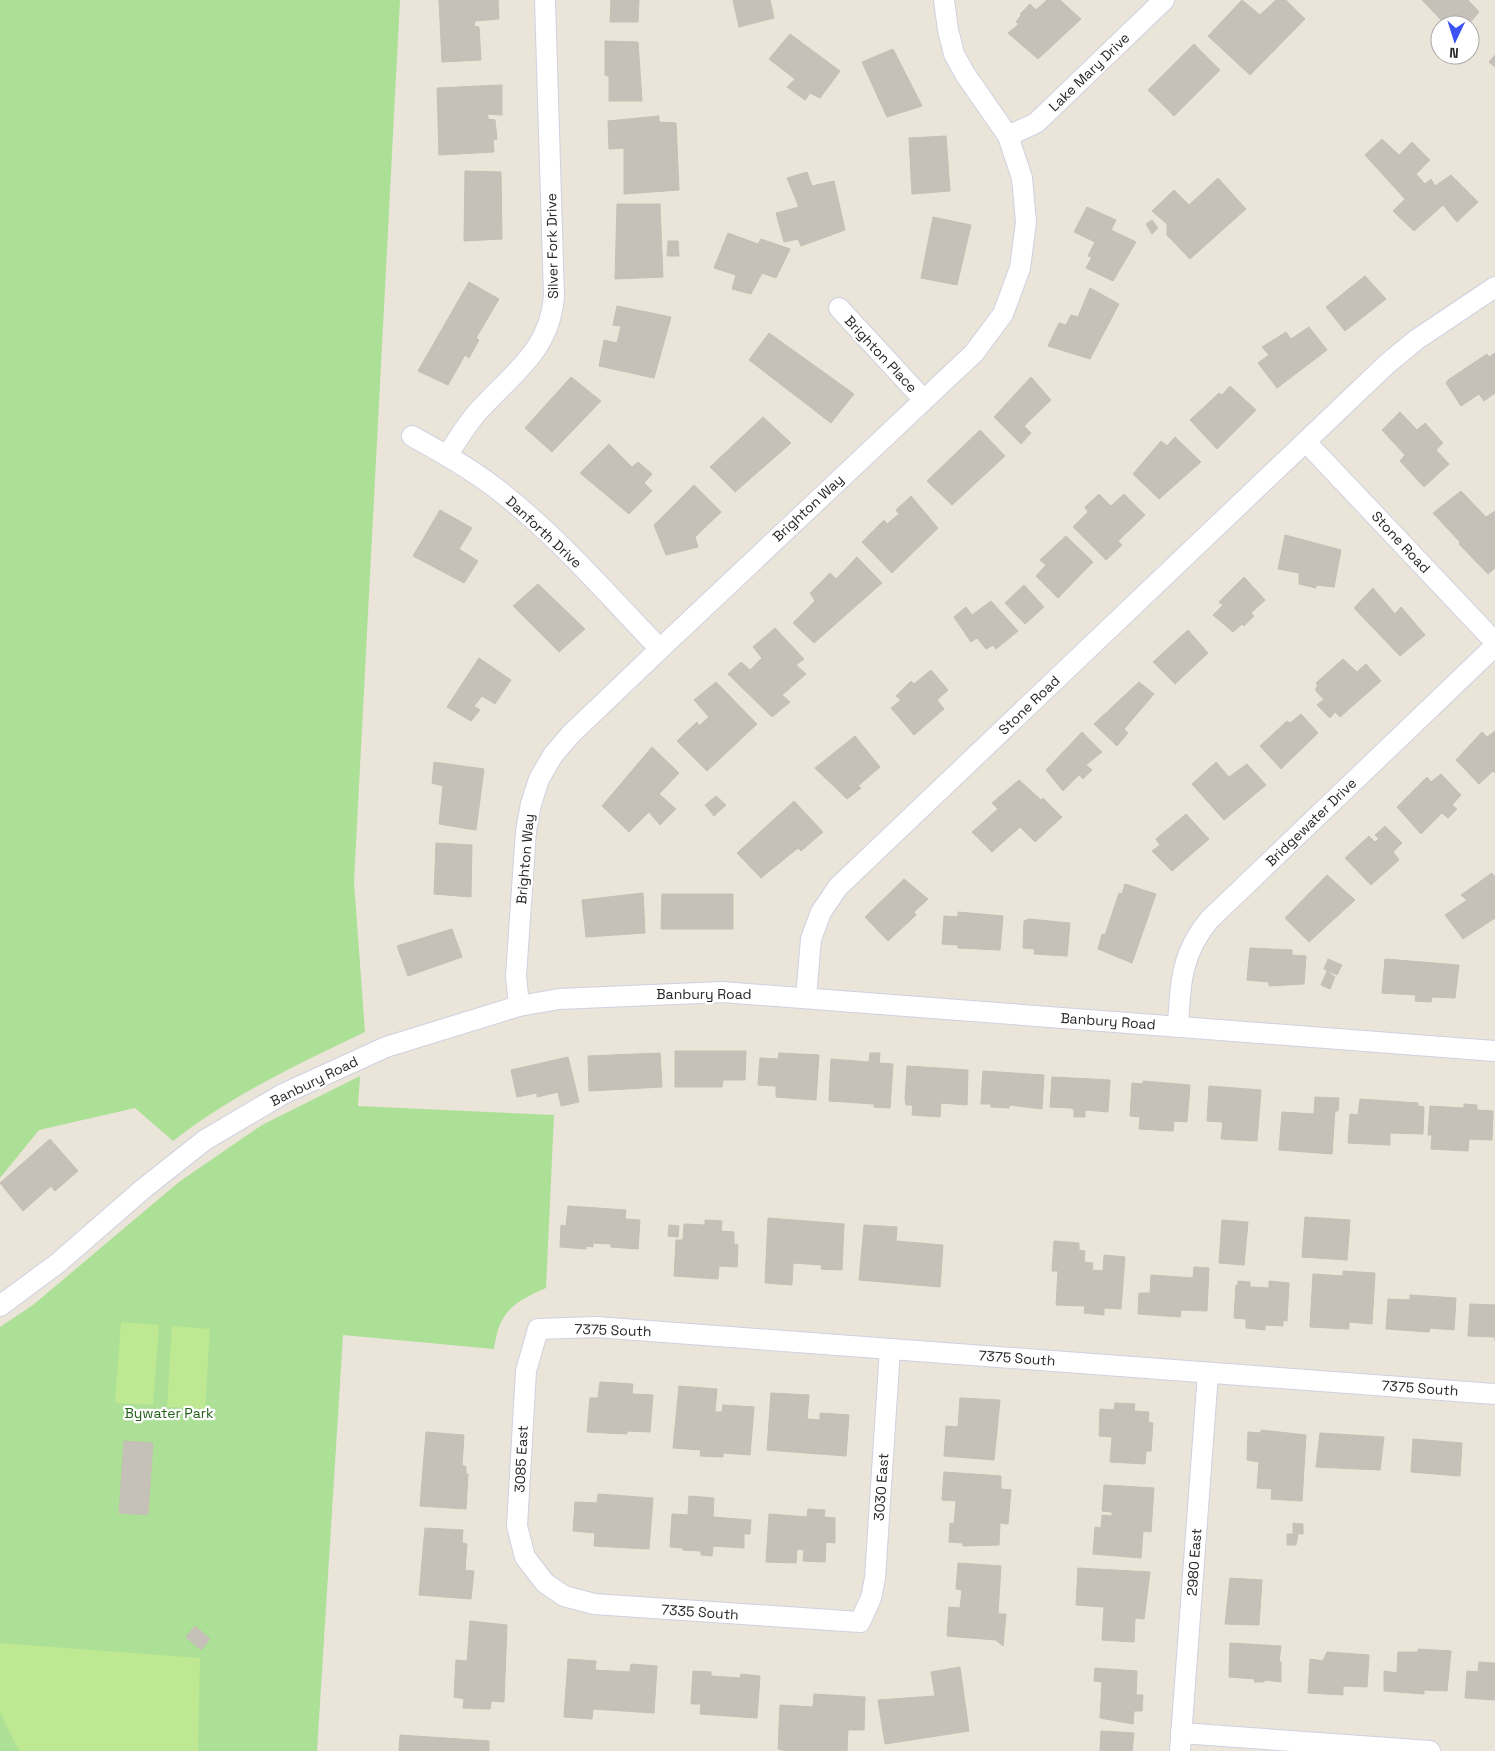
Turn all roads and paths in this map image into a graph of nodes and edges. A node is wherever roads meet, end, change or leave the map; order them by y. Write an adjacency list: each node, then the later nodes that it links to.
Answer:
1 (545, 0): 10 (street, Silver Fork Drive)
2 (944, 0): 4 (street, Brighton Way)
3 (1164, 0): 4 (street, Lake Mary Drive)
4 (1008, 136): 7 (street, Brighton Way)
5 (1495, 287): 9 (street, Stone Road)
6 (839, 308): 7 (street, Brighton Place)
7 (923, 399): 12 (street, Brighton Way)
8 (412, 436): 10 (street, Danforth Drive)
9 (1306, 442): 11 (street, Stone Road); 13 (street, Stone Road)
10 (447, 456): 12 (street, Danforth Drive)
11 (1495, 644): 15 (street, Bridgewater Drive)
12 (660, 649): 14 (street, Brighton Way)
13 (806, 998): 14 (street, Banbury Road); 15 (street, Banbury Road)
14 (519, 1006): 17 (street, Banbury Road)
15 (1178, 1026): 16 (street, Banbury Road)
16 (1495, 1051)
17 (0, 1306)
18 (538, 1329): 19 (street, 7375 South); 22 (street, 3085 East)
19 (890, 1349): 20 (street, 7375 South); 23 (street, 3030 East)
20 (1208, 1373): 21 (street, 7375 South); 24 (street, 2980 East)
21 (1495, 1394)
22 (545, 1583): 23 (street, 7335 South)
23 (860, 1622)
24 (1180, 1742): 25 (street)
25 (1430, 1751)

